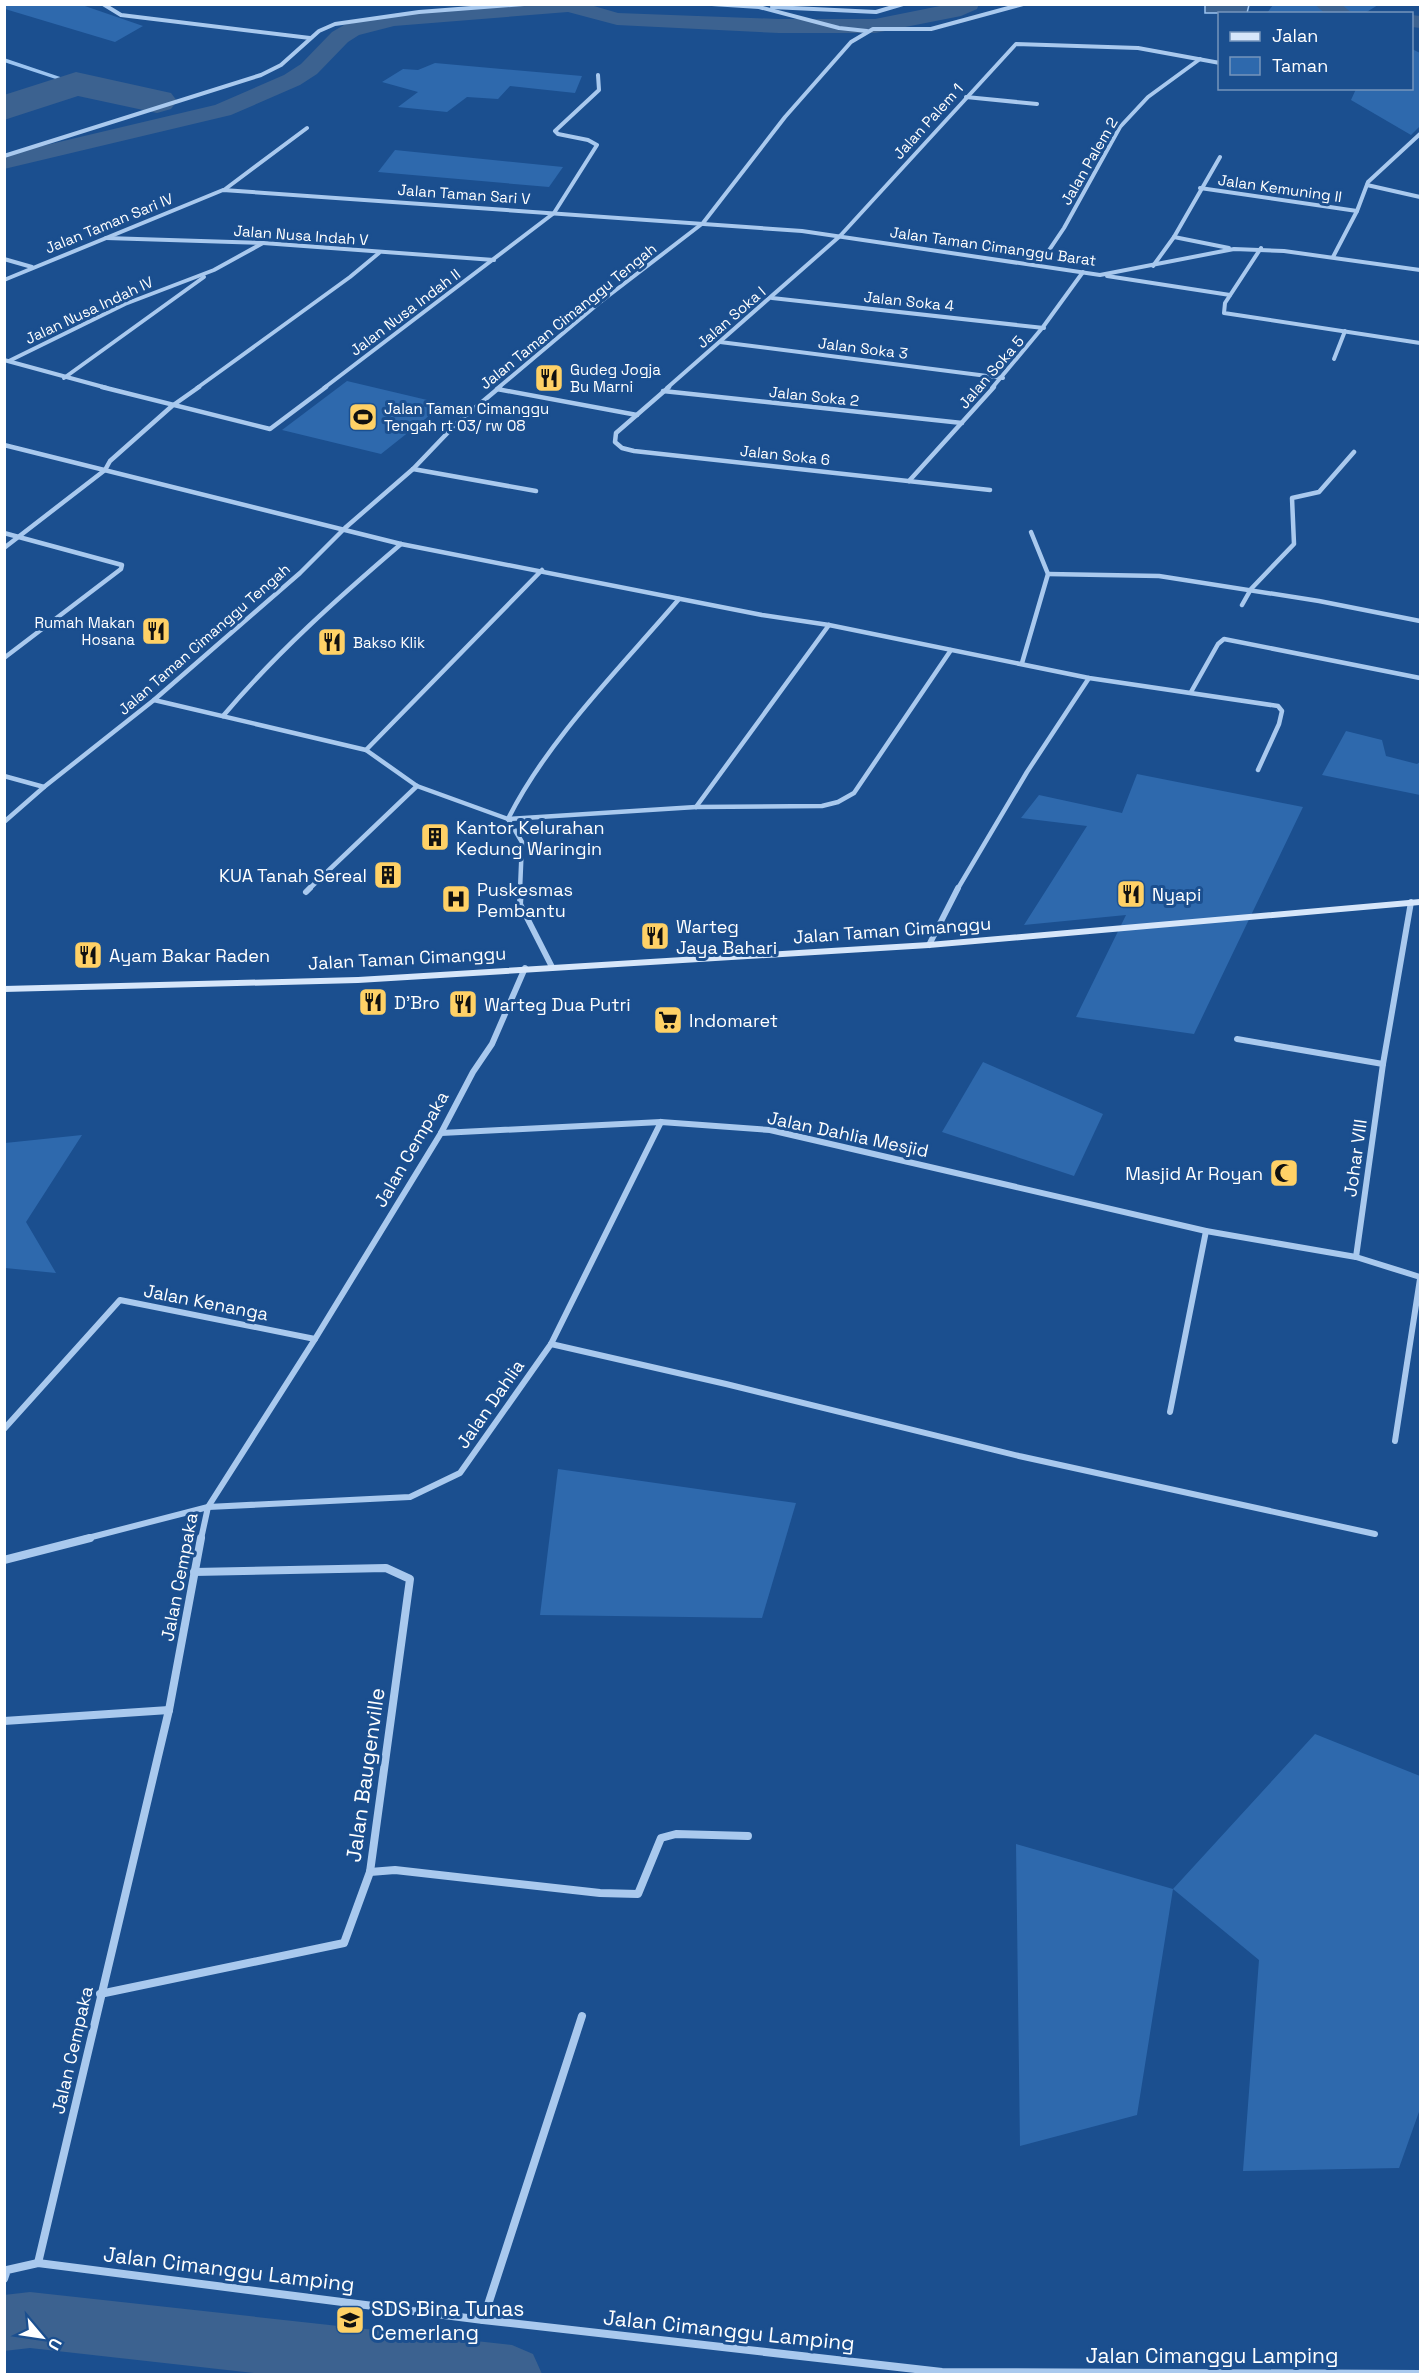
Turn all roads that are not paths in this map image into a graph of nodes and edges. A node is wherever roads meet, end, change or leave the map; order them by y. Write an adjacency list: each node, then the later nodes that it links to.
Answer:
1 (103, 4): 8 (street)
2 (524, 4): 8 (street)
3 (712, 4): 6 (street)
4 (903, 4): 6 (street)
5 (1023, 4): 7 (street)
6 (759, 7): 7 (street)
7 (867, 31): 24 (street, Jalan Taman Cimanggu Tengah)
8 (310, 38): 16 (street)
9 (1200, 59): 10 (street); 12 (street, Jalan Palem 1); 35 (street, Jalan Palem 2)
10 (1218, 63)
11 (598, 75): 23 (street, Jalan Nusa Indah II)
12 (966, 97): 13 (street); 25 (street, Jalan Palem 1)
13 (1037, 104)
14 (307, 128): 20 (street)
15 (1420, 134): 18 (street)
16 (4, 156)
17 (1220, 157): 19 (street)
18 (1367, 185): 21 (street); 22 (street)
19 (1200, 188): 22 (street, Jalan Kemuning II); 26 (street)
20 (224, 190): 23 (street, Jalan Taman Sari V); 27 (street, Jalan Taman Sari IV)
21 (1420, 197)
22 (1357, 211): 32 (street)
23 (554, 213): 24 (street, Jalan Taman Sari V); 34 (street, Jalan Nusa Indah II)
24 (703, 223): 25 (street, Jalan Taman Cimanggu Barat); 53 (street, Jalan Taman Cimanggu Tengah)
25 (840, 236): 35 (street, Jalan Taman Cimanggu Barat); 44 (street, Jalan Soka I)
26 (1174, 237): 30 (street); 36 (street)
27 (104, 238): 28 (street, Jalan Nusa Indah V); 37 (street, Jalan Taman Sari IV)
28 (263, 243): 31 (street, Jalan Nusa Indah V); 38 (street, Jalan Nusa Indah IV)
29 (1261, 248): 30 (street, Jalan Taman Cimanggu Barat); 32 (street, Jalan Taman Cimanggu Barat); 43 (street)
30 (1234, 249): 36 (street, Jalan Taman Cimanggu Barat)
31 (379, 253): 34 (street, Jalan Nusa Indah V); 55 (street)
32 (1333, 257): 39 (street, Jalan Taman Cimanggu Barat)
33 (4, 260): 37 (street)
34 (495, 260): 55 (street, Jalan Nusa Indah II)
35 (1039, 265): 40 (street, Jalan Taman Cimanggu Barat)
36 (1153, 266): 41 (street, Jalan Taman Cimanggu Barat)
37 (32, 267): 42 (street, Jalan Taman Sari IV)
38 (214, 270): 50 (street, Jalan Nusa Indah IV); 51 (street, Jalan Nusa Indah IV)
39 (1420, 270)
40 (1083, 272): 41 (street, Jalan Taman Cimanggu Barat); 45 (street, Jalan Soka 5)
41 (1100, 275): 43 (street)
42 (4, 280)
43 (1230, 295): 46 (street)
44 (772, 298): 45 (street, Jalan Soka 4); 47 (street, Jalan Soka I)
45 (1044, 328): 52 (street, Jalan Soka 5)
46 (1345, 331): 48 (street); 49 (street)
47 (720, 342): 52 (street, Jalan Soka 3); 54 (street, Jalan Soka I)
48 (1420, 343)
49 (1334, 359)
50 (6, 361): 51 (street)
51 (64, 378): 55 (street)
52 (1002, 378): 57 (street, Jalan Soka 5)
53 (497, 389): 56 (street); 60 (street, Jalan Taman Cimanggu Tengah)
54 (663, 391): 56 (street, Jalan Soka I); 57 (street, Jalan Soka 2)
55 (172, 406): 61 (street)
56 (637, 415): 62 (street, Jalan Soka 6)
57 (962, 423): 62 (street, Jalan Soka 5)
58 (4, 445): 61 (street)
59 (1354, 452): 73 (street)
60 (413, 469): 64 (street); 65 (street, Jalan Taman Cimanggu Tengah)
61 (105, 470): 65 (street); 68 (street)
62 (909, 481): 63 (street, Jalan Soka 6)
63 (990, 490)
64 (536, 491)
65 (345, 528): 69 (street); 84 (street, Jalan Taman Cimanggu Tengah)
66 (1031, 532): 72 (street)
67 (4, 533): 68 (street)
68 (19, 537): 70 (street); 79 (street)
69 (401, 544): 71 (street); 85 (street)
70 (4, 548)
71 (542, 570): 74 (street); 86 (street)
72 (1048, 574): 73 (street); 80 (street)
73 (1251, 589): 75 (street); 76 (street)
74 (679, 599): 77 (street); 92 (street)
75 (1242, 605)
76 (1420, 621)
77 (829, 625): 78 (street); 91 (street)
78 (951, 650): 80 (street); 91 (street)
79 (4, 658)
80 (1022, 663): 81 (street)
81 (1089, 678): 83 (street); 96 (street)
82 (1420, 678): 83 (street)
83 (1191, 692): 87 (street)
84 (154, 700): 85 (street); 90 (street, Jalan Taman Cimanggu Tengah)
85 (223, 716): 86 (street)
86 (366, 750): 89 (street)
87 (1258, 770)
88 (4, 776): 90 (street)
89 (417, 786): 92 (street); 94 (street)
90 (44, 787): 93 (street, Jalan Taman Cimanggu Tengah)
91 (696, 807): 92 (street)
92 (508, 819): 97 (street)
93 (4, 822)
94 (306, 892)
95 (1416, 902): 96 (street, Jalan Taman Cimanggu); 101 (street, Johar VIII)
96 (929, 945): 97 (street, Jalan Taman Cimanggu)
97 (552, 967): 98 (street, Jalan Taman Cimanggu)
98 (525, 968): 99 (street, Jalan Taman Cimanggu); 103 (street, Jalan Cempaka)
99 (4, 989)
100 (1236, 1040): 101 (street)
101 (1383, 1064): 105 (street, Johar VIII)
102 (661, 1122): 103 (street, Jalan Dahlia Mesjid); 104 (street, Jalan Dahlia Mesjid); 108 (street, Jalan Dahlia)
103 (441, 1133): 107 (street, Jalan Cempaka)
104 (1206, 1231): 105 (street, Jalan Dahlia Mesjid); 109 (street)
105 (1356, 1257): 106 (street, Jalan Dahlia Mesjid)
106 (1420, 1278): 111 (street)
107 (315, 1339): 110 (street, Jalan Kenanga); 112 (street, Jalan Cempaka)
108 (551, 1344): 112 (street, Jalan Dahlia); 113 (street)
109 (1170, 1412)
110 (4, 1429)
111 (1395, 1441)
112 (208, 1507): 114 (street); 115 (street, Jalan Cempaka)
113 (1375, 1534)
114 (4, 1560)
115 (194, 1572): 116 (street, Jalan Cempaka); 119 (street, Jalan Baugenville)
116 (169, 1710): 117 (street); 120 (street, Jalan Cempaka)
117 (4, 1721)
118 (748, 1836): 119 (street)
119 (370, 1872): 120 (street, Jalan Baugenville)
120 (100, 1994): 122 (street, Jalan Cempaka)
121 (582, 2016): 124 (street)
122 (38, 2263): 123 (street); 124 (street, Jalan Cimanggu Lamping)
123 (6, 2273)
124 (483, 2320): 125 (street, Jalan Cimanggu Lamping)
125 (1420, 2374)

